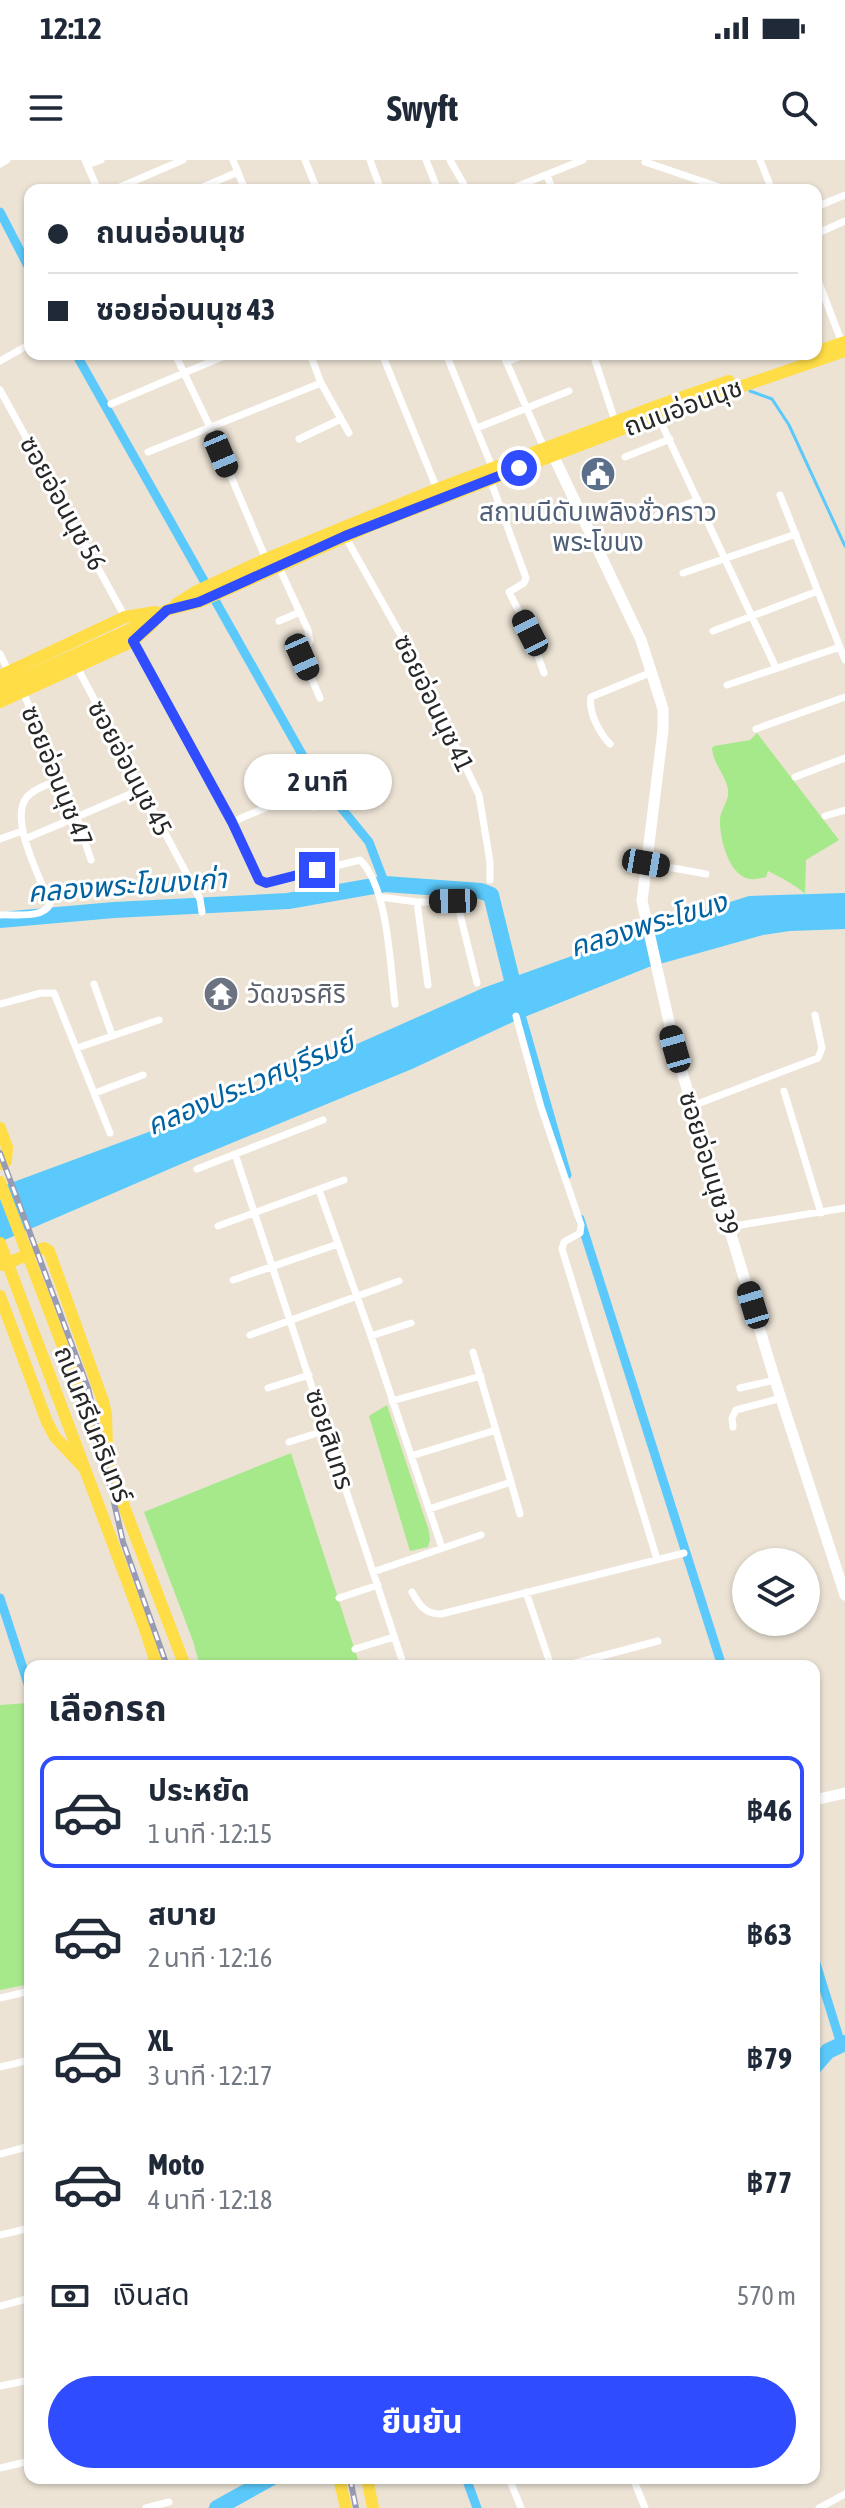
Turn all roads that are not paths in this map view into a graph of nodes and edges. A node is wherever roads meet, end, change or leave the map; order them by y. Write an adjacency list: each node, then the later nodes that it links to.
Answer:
1 (7, 160): 13 (street)
2 (101, 160): 12 (street)
3 (183, 160): 17 (street)
4 (233, 160): 14 (street)
5 (305, 160): 20 (street)
6 (370, 160): 21 (street)
7 (426, 160): 22 (street)
8 (450, 160): 23 (street)
9 (583, 160): 15 (street)
10 (760, 160): 27 (street)
11 (645, 162): 26 (street)
12 (86, 163): 16 (street)
13 (0, 164)
14 (238, 172): 18 (street); 19 (street)
15 (547, 176): 24 (street); 25 (street)
16 (95, 184)
17 (127, 184)
18 (210, 184)
19 (243, 184)
20 (315, 184)
21 (379, 184)
22 (436, 184)
23 (464, 184)
24 (525, 184)
25 (550, 184)
26 (710, 184)
27 (770, 184)
28 (845, 195): 29 (street)
29 (822, 205)
30 (845, 221): 31 (street)
31 (822, 231)
32 (822, 290): 34 (street)
33 (24, 347): 46 (street)
34 (844, 347): 35 (main road); 36 (main road, ถนนอ่อนนุช)
35 (822, 351)
36 (822, 354)
37 (178, 360): 47 (street)
38 (216, 360): 47 (street)
39 (312, 360): 48 (street)
40 (384, 360): 65 (street)
41 (449, 360): 57 (street)
42 (506, 360): 52 (street)
43 (595, 360): 55 (street)
44 (794, 360): 53 (main road, ถนนอ่อนนุช)
45 (806, 360): 53 (main road, ถนนอ่อนนุช)
46 (0, 361)
47 (184, 374): 51 (street); 56 (street)
48 (321, 383): 54 (street); 56 (street)
49 (0, 390): 78 (street, ซอยอ่อนนุช 56)
50 (569, 391): 52 (street)
51 (111, 404)
52 (527, 408): 57 (street); 61 (street)
53 (656, 411): 55 (main road, ถนนอ่อนนุช); 60 (street)
54 (341, 419): 58 (street); 59 (street)
55 (617, 426): 61 (main road, ถนนอ่อนนุช)
56 (210, 427): 62 (street); 72 (street)
57 (477, 428): 64 (street)
58 (349, 433)
59 (299, 439)
60 (670, 439): 63 (street); 67 (street)
61 (548, 451): 64 (main road, ถนนอ่อนนุช); 85 (street, ซอยอ่อนนุช 39)
62 (148, 452)
63 (625, 457)
64 (491, 473): 65 (main road, ถนนอ่อนนุช); 86 (street)
65 (439, 493): 70 (main road, ถนนอ่อนนุช); 72 (main road, ถนนอ่อนนุช)
66 (780, 495): 69 (street)
67 (698, 500): 68 (street); 71 (street)
68 (658, 515)
69 (796, 534): 71 (street); 74 (street)
70 (345, 536): 72 (main road, ถนนอ่อนนุช); 110 (street, ซอยอ่อนนุช 41)
71 (726, 560): 73 (street); 76 (street)
72 (271, 565): 75 (street); 78 (main road, ถนนอ่อนนุช)
73 (683, 573)
74 (818, 591): 76 (street); 80 (street)
75 (300, 612): 77 (street); 92 (street)
76 (751, 616): 79 (street); 84 (street)
77 (279, 621)
78 (130, 629): 83 (main road, ถนนอ่อนนุช); 87 (main road, ถนนอ่อนนุช); 89 (main road, ถนนอ่อนนุช); 104 (street, ซอยอ่อนนุช 56)
79 (713, 631)
80 (840, 647): 82 (street); 84 (street)
81 (0, 654): 87 (street)
82 (845, 660)
83 (77, 667): 90 (main road, ถนนอ่อนนุช); 99 (street, ซอยอ่อนนุช 45)
84 (776, 668): 88 (street)
85 (652, 672): 95 (street); 108 (street, ซอยอ่อนนุช 39)
86 (544, 673)
87 (5, 674)
88 (727, 685)
89 (0, 689)
90 (23, 692): 93 (main road, ถนนอ่อนนุช); 98 (street, ซอยอ่อนนุช 47)
91 (845, 697): 94 (street)
92 (320, 698)
93 (0, 702)
94 (756, 729)
95 (610, 744)
96 (845, 758): 97 (street)
97 (795, 777)
98 (60, 779): 103 (street, ซอยอ่อนนุช 47); 105 (street)
99 (142, 789): 103 (street); 113 (street, ซอยอ่อนนุช 45)
100 (314, 807): 104 (street)
101 (845, 810): 102 (street)
102 (825, 816)
103 (77, 818): 105 (street); 107 (street, ซอยอ่อนนุช 47)
104 (232, 822): 111 (street, ซอยอ่อนนุช 56)
105 (24, 835): 106 (street); 114 (street)
106 (0, 839)
107 (91, 860)
108 (646, 863): 109 (street); 128 (street, ซอยอ่อนนุช 39)
109 (706, 874)
110 (490, 880)
111 (379, 893): 112 (street); 119 (street)
112 (417, 902): 115 (street); 117 (street)
113 (201, 905)
114 (0, 915)
115 (477, 983)
116 (94, 984): 123 (street)
117 (428, 985)
118 (0, 1004): 124 (street)
119 (395, 1004)
120 (815, 1015): 128 (street)
121 (516, 1016): 176 (street)
122 (159, 1020): 123 (street)
123 (112, 1035): 124 (street)
124 (77, 1048): 127 (street)
125 (143, 1075): 127 (street)
126 (784, 1091): 140 (street)
127 (95, 1093): 131 (street)
128 (692, 1106): 142 (street, ซอยอ่อนนุช 39)
129 (323, 1120): 132 (street)
130 (0, 1128): 133 (main road)
131 (110, 1133)
132 (235, 1154): 134 (street); 139 (street, ซอยสินทร)
133 (0, 1164)
134 (197, 1169)
135 (344, 1180): 137 (street)
136 (0, 1182): 168 (main road, ถนนศรีนครินทร์)
137 (319, 1190): 139 (street); 144 (street)
138 (845, 1208): 140 (street)
139 (255, 1213): 141 (street); 145 (street, ซอยสินทร)
140 (821, 1213): 142 (street)
141 (218, 1226)
142 (728, 1227): 158 (street, ซอยอ่อนนุช 39)
143 (0, 1243): 169 (main road, ถนนศรีนครินทร์)
144 (338, 1244): 145 (street); 149 (street)
145 (273, 1265): 147 (street); 151 (street, ซอยสินทร)
146 (0, 1266): 168 (main road)
147 (233, 1280)
148 (399, 1281): 149 (street)
149 (355, 1295): 151 (street); 154 (street)
150 (0, 1296): 169 (main road)
151 (291, 1319): 153 (street); 156 (street, ซอยสินทร)
152 (411, 1323): 154 (street)
153 (250, 1335)
154 (371, 1336): 162 (street)
155 (473, 1352): 157 (street)
156 (309, 1375): 159 (street); 164 (street, ซอยสินทร)
157 (481, 1376): 162 (street); 165 (street)
158 (775, 1380): 160 (street); 161 (street, ซอยอ่อนนุช 39)
159 (268, 1388)
160 (740, 1388)
161 (782, 1398): 163 (street); 181 (street, ซอยอ่อนนุช 39)
162 (392, 1401): 167 (street)
163 (733, 1427)
164 (327, 1430): 166 (street); 177 (street, ซอยสินทร)
165 (496, 1430): 167 (street); 170 (street)
166 (289, 1442)
167 (411, 1456): 171 (street)
168 (108, 1459): 187 (main road, ถนนศรีนครินทร์)
169 (85, 1469): 186 (main road, ถนนศรีนครินทร์)
170 (511, 1482): 171 (street); 172 (street)
171 (429, 1509): 174 (street)
172 (520, 1514)
173 (481, 1535): 174 (street)
174 (442, 1548): 177 (street)
175 (684, 1553): 176 (street)
176 (657, 1559): 180 (street)
177 (373, 1572): 178 (street, ซอยสินทร)
178 (378, 1585): 182 (street); 183 (street, ซอยสินทร)
179 (412, 1592): 180 (street)
180 (526, 1592): 189 (street)
181 (845, 1595)
182 (339, 1598)
183 (394, 1637): 185 (street); 188 (street, ซอยสินทร)
184 (658, 1641): 190 (street)
185 (355, 1649)
186 (155, 1660)
187 (183, 1660)
188 (402, 1660)
189 (549, 1660)
190 (587, 1660)
191 (845, 1793): 192 (street)
192 (820, 1799)
193 (24, 1992): 194 (street)
194 (0, 1998)
195 (24, 2061): 196 (street)
196 (0, 2067)
197 (24, 2148): 198 (street)
198 (0, 2154)
199 (24, 2229): 200 (street)
200 (0, 2235)
201 (24, 2300): 202 (street)
202 (0, 2306)
203 (24, 2381): 204 (street)
204 (0, 2386)
205 (24, 2462): 206 (street)
206 (0, 2468)
207 (340, 2484): 216 (main road)
208 (368, 2484): 217 (main road)
209 (514, 2484): 218 (street)
210 (635, 2484): 214 (street)
211 (845, 2494): 212 (street)
212 (834, 2500): 219 (street); 220 (street)
213 (169, 2502): 215 (street)
214 (642, 2507)
215 (146, 2508)
216 (346, 2508)
217 (373, 2508)
218 (521, 2508)
219 (819, 2508)
220 (839, 2508)

